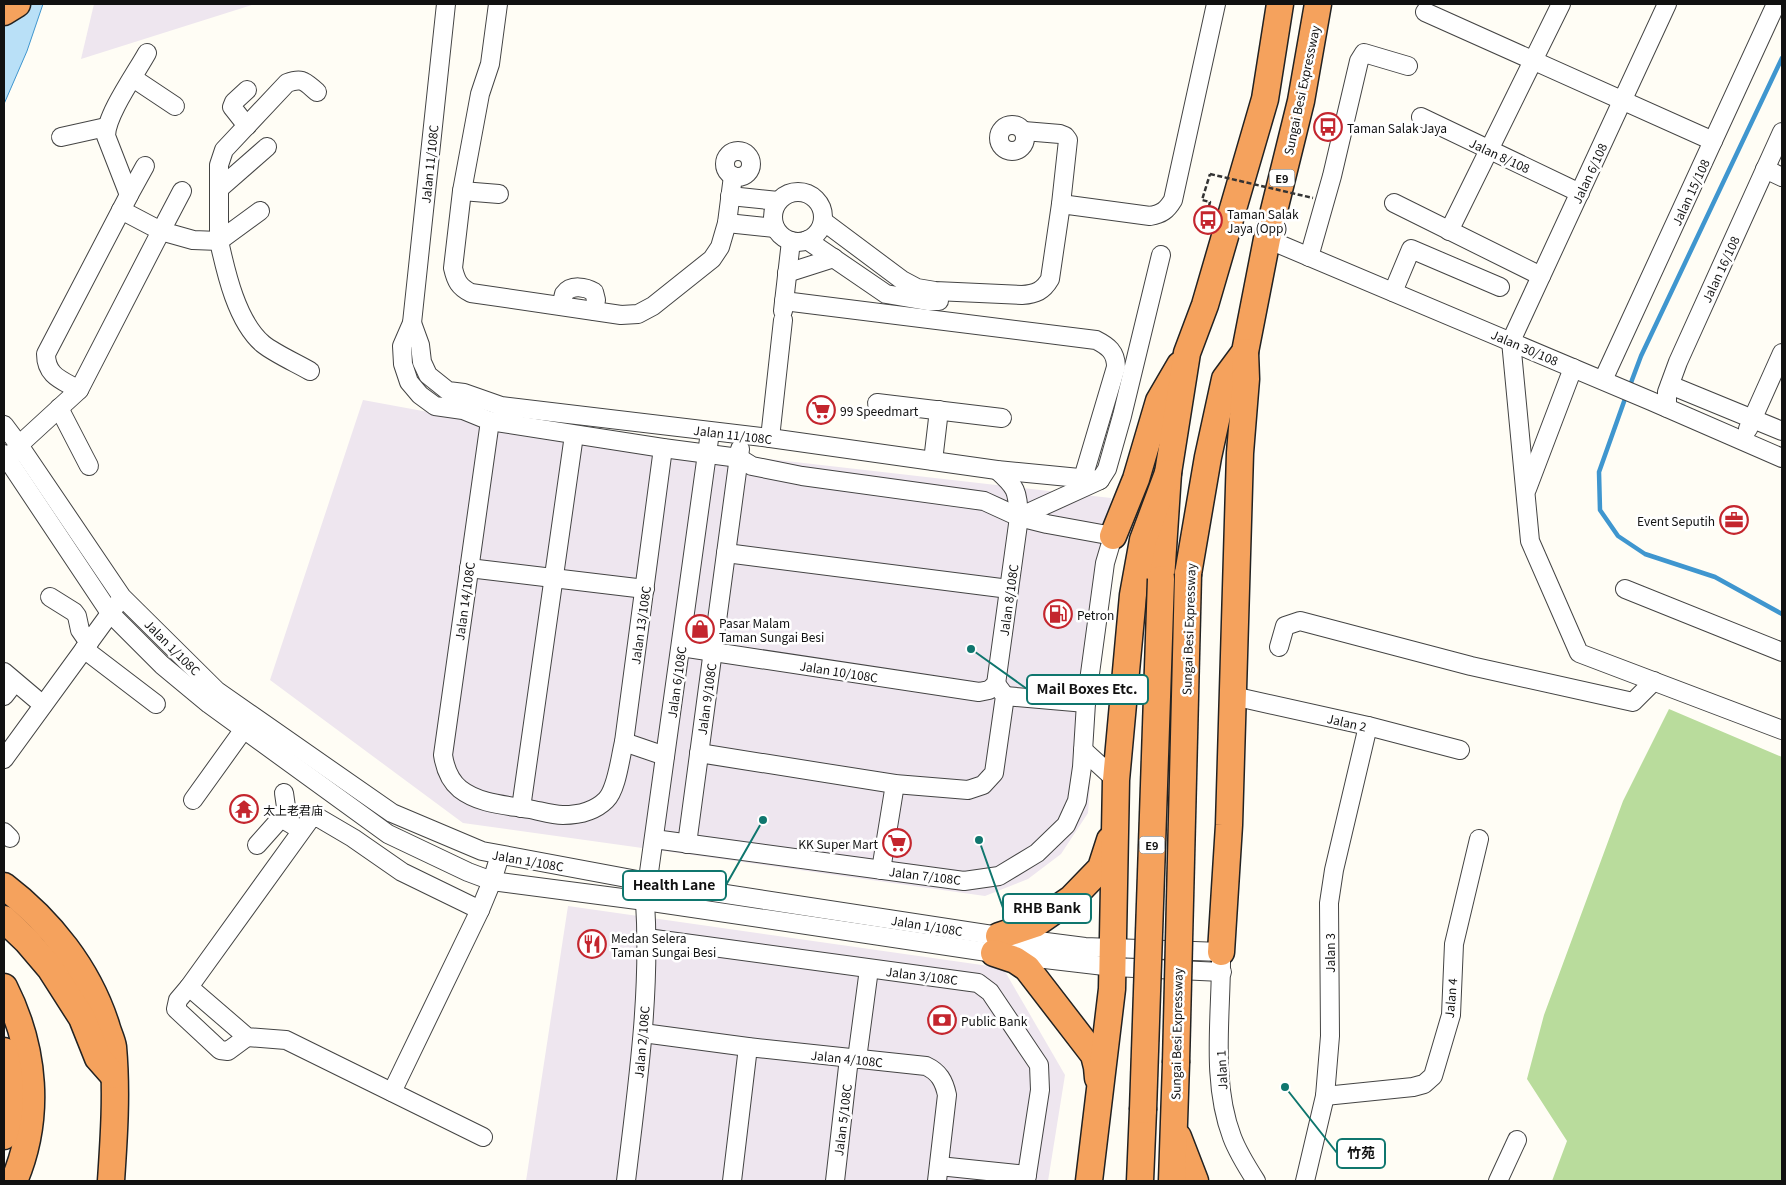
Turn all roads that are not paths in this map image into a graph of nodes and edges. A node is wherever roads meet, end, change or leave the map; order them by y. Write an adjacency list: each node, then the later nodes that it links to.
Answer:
1 (17, 4): 10 (highway)
2 (446, 4): 61 (street, Jalan 11/108C)
3 (498, 4): 35 (street)
4 (1216, 4): 42 (street)
5 (1280, 4): 64 (highway, E9)
6 (1318, 4): 49 (highway, Sungai Besi Expressway / E9)
7 (1561, 4): 13 (street)
8 (1776, 4): 26 (street, Jalan 15/108)
9 (1664, 5): 18 (street, Jalan 6/108)
10 (4, 12)
11 (1425, 12): 13 (street)
12 (147, 53): 15 (street)
13 (1534, 61): 18 (street); 28 (street)
14 (1408, 66): 53 (street)
15 (133, 78): 19 (street); 22 (street)
16 (247, 90): 21 (street)
17 (317, 92): 21 (street)
18 (1622, 101): 26 (street); 36 (street, Jalan 6/108)
19 (175, 106)
20 (1421, 117): 28 (street, Jalan 8/108)
21 (247, 126): 33 (street)
22 (106, 127): 25 (street); 40 (street)
23 (1024, 131): 42 (street)
24 (1782, 132): 30 (street, Jalan 16/108)
25 (61, 137)
26 (1713, 141): 68 (street, Jalan 15/108)
27 (267, 147): 33 (street)
28 (1488, 149): 36 (street, Jalan 8/108); 48 (street)
29 (145, 166): 40 (street)
30 (1765, 169): 32 (street); 69 (street, Jalan 16/108)
31 (733, 176): 38 (street)
32 (1782, 177)
33 (219, 189): 51 (street)
34 (182, 191): 47 (street)
35 (462, 191): 37 (street); 45 (street)
36 (1580, 193): 56 (street, Jalan 6/108)
37 (499, 194)
38 (730, 196): 39 (street); 45 (street)
39 (778, 201): 44 (street); 46 (street)
40 (125, 202): 47 (street); 70 (street)
41 (1394, 203): 48 (street)
42 (1061, 204): 58 (street)
43 (260, 211): 51 (street)
44 (822, 221): 50 (street); 58 (street)
45 (726, 223): 46 (street)
46 (775, 228): 50 (street)
47 (161, 231): 51 (street); 70 (street)
48 (1449, 231): 56 (street)
49 (1267, 239): 53 (street, Jalan 30/108); 63 (highway, Sungai Besi Expressway / E9)
50 (799, 240): 54 (street); 55 (street)
51 (219, 241): 67 (street)
52 (1161, 255): 95 (street)
53 (1309, 257): 59 (street, Jalan 30/108)
54 (834, 258): 55 (street); 58 (street)
55 (787, 273): 60 (street)
56 (1541, 276): 62 (street, Jalan 6/108)
57 (1500, 287): 59 (street)
58 (968, 292)
59 (1393, 292): 62 (street, Jalan 30/108)
60 (783, 312): 83 (street); 95 (street)
61 (412, 323): 77 (street, Jalan 11/108C); 79 (street, Jalan 11/108C)
62 (1511, 341): 66 (street, Jalan 30/108); 96 (street)
63 (1245, 352): 117 (highway); 166 (highway, Sungai Besi Expressway / E9, bridge)
64 (1187, 353): 94 (highway, E9); 98 (highway)
65 (1782, 353): 76 (street)
66 (1573, 368): 68 (street, Jalan 30/108); 96 (street)
67 (310, 371)
68 (1606, 382): 73 (street, Jalan 30/108)
69 (1670, 385): 73 (street, Jalan 16/108); 76 (street)
70 (79, 390): 72 (street)
71 (877, 403): 74 (street)
72 (59, 408): 85 (street); 92 (street)
73 (1667, 408): 84 (street, Jalan 30/108)
74 (939, 410): 75 (street); 91 (street)
75 (1002, 418)
76 (1752, 419): 80 (street); 84 (street)
77 (490, 421): 81 (street, Jalan 11/108C); 100 (street, Jalan 14/108C)
78 (4, 425): 85 (street, Jalan 1/108C)
79 (710, 432): 82 (street, Jalan 11/108C); 87 (street, Jalan 6/108C)
80 (1782, 432)
81 (574, 434): 86 (street, Jalan 11/108C); 101 (street)
82 (741, 436): 83 (street, Jalan 11/108C); 89 (street, Jalan 9/108C)
83 (770, 438): 91 (street, Jalan 11/108C)
84 (1742, 441): 90 (street, Jalan 30/108)
85 (19, 444): 88 (street); 106 (street, Jalan 1/108C)
86 (664, 448): 87 (street, Jalan 11/108C); 102 (street, Jalan 13/108C)
87 (707, 453): 89 (street, Jalan 11/108C); 109 (street, Jalan 6/108C)
88 (6, 456): 107 (street, Jalan 1/108C)
89 (739, 458): 97 (street, Jalan 11/108C); 99 (street, Jalan 9/108C)
90 (1782, 458)
91 (933, 460): 93 (street, Jalan 11/108C)
92 (89, 466)
93 (997, 470): 95 (street, Jalan 11/108C); 97 (street, Jalan 8/108C)
94 (1168, 472): 130 (highway); 170 (highway, E9, bridge)
95 (1091, 480): 97 (street)
96 (1526, 494): 114 (street)
97 (1019, 517): 98 (street, Jalan 11/108C); 103 (street, Jalan 8/108C)
98 (1113, 536): 118 (street, Jalan 7/108C)
99 (726, 553): 103 (street); 111 (street, Jalan 9/108C)
100 (469, 568): 101 (street); 134 (street, Jalan 14/108C)
101 (554, 578): 102 (street); 134 (street)
102 (645, 589): 124 (street, Jalan 13/108C)
103 (1009, 589): 115 (street, Jalan 8/108C)
104 (1625, 589): 112 (street)
105 (50, 597): 108 (street)
106 (122, 597): 107 (street); 142 (street, Jalan 1/108C)
107 (110, 613): 108 (street); 122 (street, Jalan 1/108C)
108 (86, 646): 119 (street); 120 (street)
109 (680, 647): 111 (street, Jalan 10/108C); 128 (street, Jalan 6/108C)
110 (1279, 647): 114 (street)
111 (712, 652): 115 (street, Jalan 10/108C); 127 (street, Jalan 9/108C)
112 (1782, 652)
113 (9, 677): 116 (street); 120 (street)
114 (1654, 681): 123 (street)
115 (1001, 690): 118 (street); 131 (street, Jalan 8/108C)
116 (4, 696)
117 (1233, 696): 121 (street, Jalan 2); 153 (highway)
118 (1086, 703): 125 (street, Jalan 7/108C)
119 (156, 704)
120 (43, 705): 129 (street)
121 (1368, 726): 126 (street, Jalan 2); 165 (street, Jalan 3)
122 (244, 729): 133 (street); 144 (street, Jalan 1/108C)
123 (1782, 730)
124 (624, 742): 128 (street); 134 (street, Jalan 13/108C)
125 (1083, 750): 130 (street); 143 (street, Jalan 7/108C)
126 (1460, 750)
127 (699, 752): 131 (street, Jalan 8/108C); 140 (street, Jalan 9/108C)
128 (665, 756): 138 (street, Jalan 6/108C)
129 (4, 759)
130 (1116, 780): 136 (highway)
131 (895, 784): 143 (street)
132 (284, 793): 135 (street)
133 (193, 800)
134 (521, 808)
135 (281, 818): 137 (street); 141 (street)
136 (1116, 821): 151 (highway); 152 (highway)
137 (301, 830): 148 (street); 156 (street)
138 (654, 839): 140 (street, Jalan 7/108C); 145 (street, Jalan 6/108C)
139 (1479, 839): 165 (street, Jalan 4)
140 (687, 844): 143 (street, Jalan 7/108C)
141 (257, 845)
142 (500, 855): 144 (street); 145 (street, Jalan 1/108C)
143 (882, 870)
144 (492, 881): 147 (street, Jalan 1/108C); 148 (street)
145 (648, 882): 147 (street, Jalan 6/108C); 151 (street, Jalan 1/108C)
146 (4, 886): 162 (highway)
147 (645, 902): 150 (street, Jalan 2/108C); 151 (street, Jalan 1/108C)
148 (480, 910): 163 (street)
149 (4, 919): 162 (highway)
150 (647, 938): 154 (street, Jalan 3/108C); 157 (street, Jalan 2/108C)
151 (997, 945): 152 (street, Jalan 1/108C); 164 (highway)
152 (1114, 958): 153 (street, Jalan 1/108C); 164 (highway)
153 (1221, 962): 181 (street, Jalan 1)
154 (869, 969): 161 (street, Jalan 5/108C); 172 (street, Jalan 3/108C)
155 (4, 987): 173 (highway)
156 (188, 987): 158 (street); 158 (street)
157 (643, 1033): 159 (street, Jalan 4/108C); 175 (street, Jalan 2/108C)
158 (247, 1037): 163 (street)
159 (748, 1047): 161 (street, Jalan 4/108C); 176 (street)
160 (4, 1051): 167 (highway)
161 (853, 1059): 171 (street, Jalan 4/108C); 177 (street, Jalan 5/108C)
162 (113, 1075): 174 (highway)
163 (392, 1092): 168 (street)
164 (1100, 1096): 178 (highway)
165 (1325, 1096): 182 (street, Jalan 3)
166 (1174, 1127): 179 (highway, Sungai Besi Expressway / E9); 180 (highway)
167 (4, 1136)
168 (483, 1137)
169 (1517, 1140): 183 (street)
170 (1139, 1173)
171 (938, 1174): 172 (street)
172 (1027, 1178)
173 (14, 1181)
174 (111, 1181)
175 (626, 1181)
176 (732, 1181)
177 (835, 1181)
178 (1089, 1181)
179 (1172, 1181)
180 (1195, 1181)
181 (1256, 1181)
182 (1305, 1181)
183 (1498, 1181)

